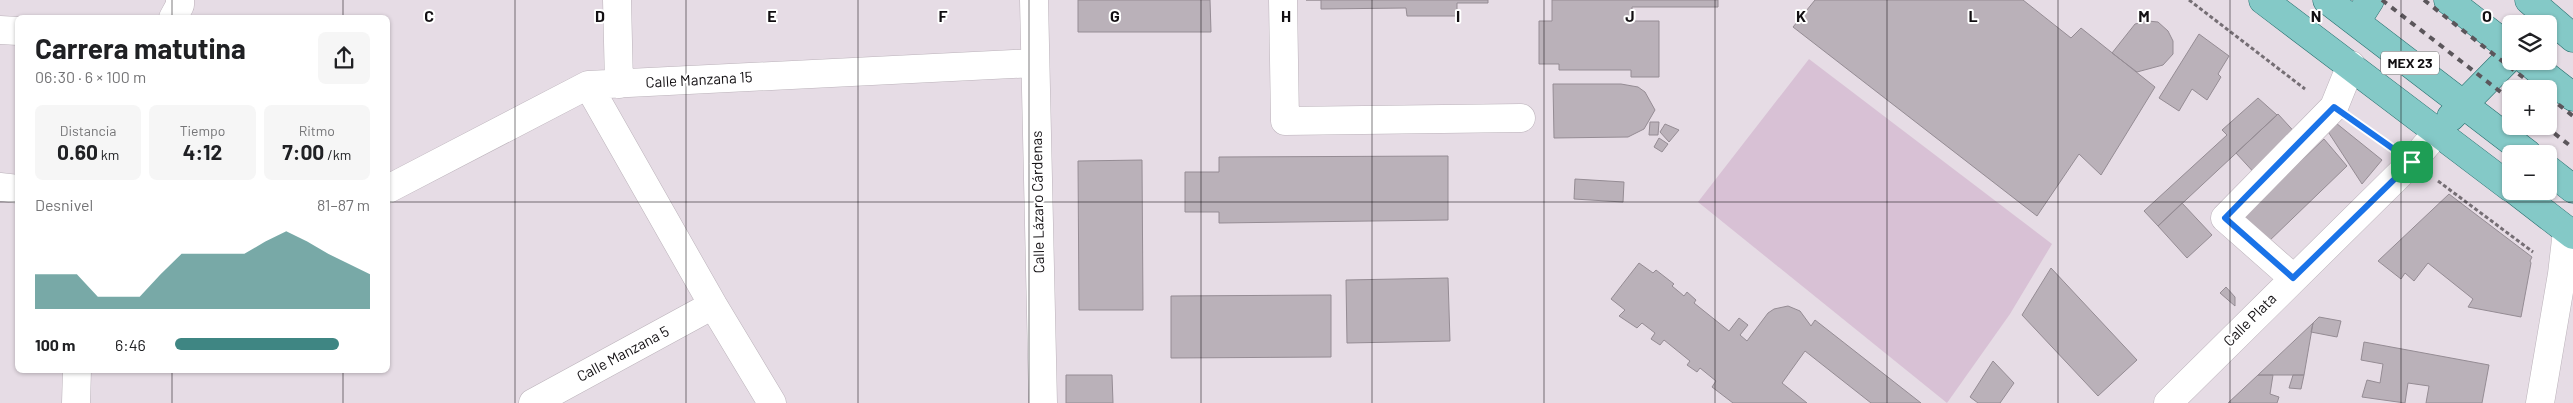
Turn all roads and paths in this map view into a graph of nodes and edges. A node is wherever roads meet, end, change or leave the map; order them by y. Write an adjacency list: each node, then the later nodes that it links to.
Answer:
1 (180, 0): 11 (street)
2 (617, 0): 20 (street)
3 (1034, 0): 16 (street, Calle Lázaro Cárdenas)
4 (1283, 0): 25 (street)
5 (2189, 0): 24 (path)
6 (2263, 0): 17 (main road)
7 (2327, 0): 9 (main road, MEX 23)
8 (2448, 0): 15 (main road)
9 (2363, 11): 23 (main road, MEX 23)
10 (2534, 11): 12 (main road)
11 (175, 15)
12 (2569, 28)
13 (0, 30): 14 (street)
14 (15, 31)
15 (2502, 42)
16 (1036, 63): 20 (street, Calle Manzana 15); 41 (street, Calle Lázaro Cárdenas)
17 (2351, 65): 24 (street); 26 (main road)
18 (2502, 65): 23 (main road)
19 (2538, 70): 22 (main road)
20 (619, 84): 21 (street, Calle Manzana 15)
21 (588, 85): 32 (street, Calle Manzana 15); 39 (street)
22 (2573, 97)
23 (2464, 104): 26 (main road); 27 (main road, MEX 23)
24 (2334, 107): 28 (path); 38 (street)
25 (1521, 118)
26 (2438, 131): 28 (street, Calle Plata); 30 (main road)
27 (2516, 145)
28 (2412, 162): 37 (path); 38 (street, Calle Plata)
29 (2557, 176): 34 (main road)
30 (2502, 181)
31 (0, 187): 33 (street)
32 (390, 188)
33 (15, 189)
34 (2573, 189)
35 (2528, 200): 36 (main road)
36 (2570, 233): 37 (street)
37 (2562, 274): 46 (street)
38 (2293, 278): 45 (street, Calle Plata)
39 (713, 306): 43 (street, Calle Manzana 5); 44 (street)
40 (77, 373): 42 (street)
41 (1038, 400)
42 (76, 403)
43 (533, 403)
44 (772, 403)
45 (2168, 403)
46 (2540, 403)

